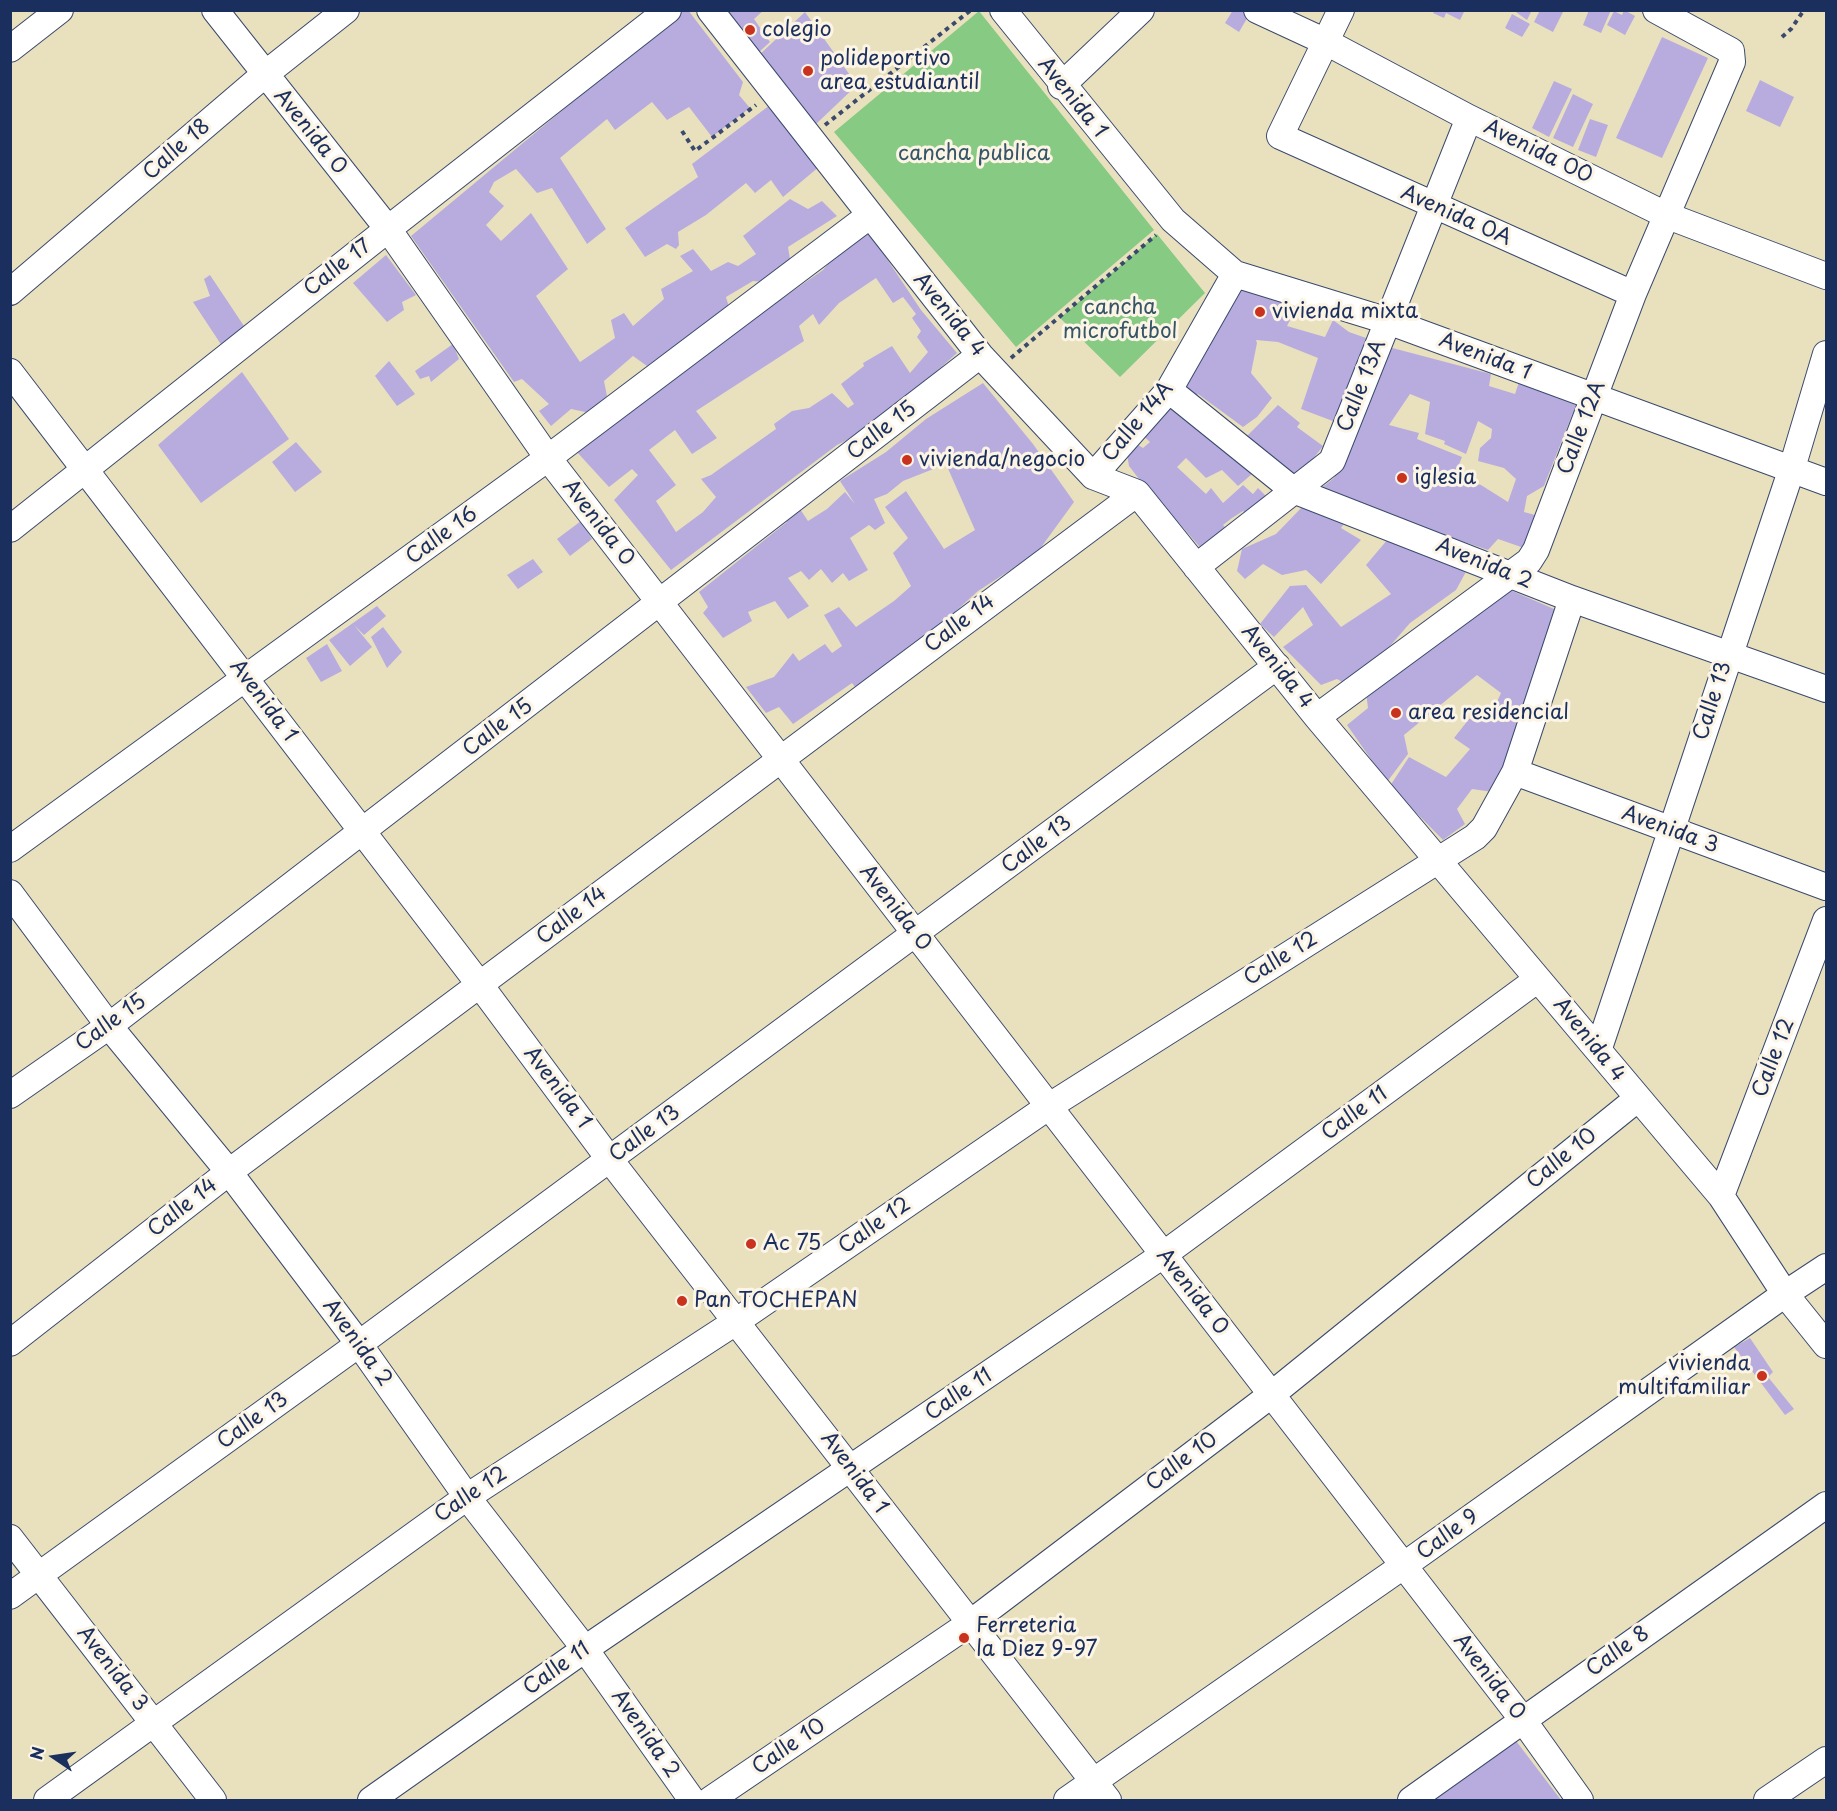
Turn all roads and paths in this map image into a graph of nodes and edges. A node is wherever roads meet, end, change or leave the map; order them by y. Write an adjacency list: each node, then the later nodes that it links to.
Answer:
1 (60, 10): 15 (street)
2 (215, 10): 16 (street, Avenida 0)
3 (346, 10): 16 (street, Calle 18)
4 (668, 10): 26 (street, Calle 17)
5 (710, 10): 18 (street, Avenida 4)
6 (971, 10): 21 (path)
7 (1003, 10): 17 (street, Avenida 1)
8 (1141, 10): 17 (street)
9 (1257, 10): 14 (street, Avenida 00)
10 (1341, 10): 14 (street)
11 (1656, 10): 24 (street, Calle 12A)
12 (1804, 10): 13 (path)
13 (1782, 37)
14 (1326, 42): 19 (street, Avenida 00); 22 (street, Avenida 0A)
15 (10, 50)
16 (264, 75): 26 (street, Avenida 0); 29 (street, Calle 18)
17 (1061, 86): 25 (street, Avenida 1)
18 (773, 92): 20 (path); 21 (street, Avenida 4)
19 (1469, 118): 22 (street, Calle 13A); 24 (street, Avenida 00)
20 (682, 131)
21 (809, 138): 23 (street, Avenida 4)
22 (1434, 206): 30 (street, Avenida 0A); 31 (street, Calle 13A)
23 (869, 216): 33 (street, Avenida 4); 37 (street, Calle 16)
24 (1668, 216): 28 (street, Avenida 00); 30 (street, Calle 12A)
25 (1173, 220): 27 (street, Avenida 1); 33 (path)
26 (388, 229): 37 (street, Avenida 0); 39 (street, Calle 17)
27 (1235, 274): 31 (street, Avenida 1); 35 (street, Calle 14A)
28 (1827, 276)
29 (10, 292)
30 (1633, 294): 36 (street, Calle 12A)
31 (1388, 321): 36 (street, Avenida 1); 42 (street, Calle 13A)
32 (1827, 354): 38 (street, Calle 13)
33 (988, 363): 40 (street, Avenida 4); 48 (street, Calle 15)
34 (10, 372): 39 (street, Avenida 1)
35 (1169, 390): 40 (street, Calle 14A); 42 (street, Avenida 2)
36 (1593, 398): 38 (street, Avenida 1); 46 (street, Calle 12A)
37 (548, 458): 48 (street, Avenida 0); 51 (street, Calle 16)
38 (1792, 468): 41 (street, Avenida 1); 49 (street, Calle 13)
39 (85, 470): 44 (street, Calle 17); 51 (street, Avenida 1)
40 (1093, 476): 43 (street, Avenida 4)
41 (1827, 482)
42 (1293, 490): 45 (street, Calle 13A); 46 (street, Avenida 2)
43 (1137, 494): 45 (street, Avenida 4); 54 (street, Calle 14)
44 (10, 530)
45 (1196, 567): 50 (street, Avenida 4)
46 (1509, 574): 47 (street, Avenida 2); 53 (street, Calle 12A)
47 (1572, 599): 49 (street, Avenida 2); 55 (street, Calle 12)
48 (660, 604): 54 (street, Avenida 0); 56 (street, Calle 15)
49 (1729, 655): 52 (street, Avenida 2); 57 (street, Calle 13)
50 (1277, 666): 53 (street, Avenida 4); 63 (street, Calle 13)
51 (245, 679): 56 (street, Avenida 1); 58 (street, Calle 16)
52 (1827, 689)
53 (1317, 717): 59 (street, Avenida 4)
54 (780, 758): 63 (street, Avenida 0); 65 (street, Calle 14)
55 (1515, 772): 57 (street, Avenida 3); 59 (street, Calle 12)
56 (362, 831): 65 (street, Avenida 1); 66 (street, Calle 15)
57 (1671, 831): 60 (street, Avenida 3); 67 (street, Calle 13)
58 (10, 849)
59 (1437, 860): 64 (street, Avenida 4); 70 (street, Calle 12)
60 (1827, 887)
61 (10, 893): 66 (street, Avenida 2)
62 (1827, 920): 73 (street, Calle 12)
63 (916, 935): 70 (street, Avenida 0); 71 (street, Calle 13)
64 (1538, 979): 67 (street, Avenida 4); 74 (street, Calle 11)
65 (480, 985): 71 (street, Avenida 1); 72 (street, Calle 14)
66 (109, 1026): 68 (street, Calle 15); 72 (street, Avenida 2)
67 (1599, 1048): 69 (street, Avenida 4)
68 (10, 1095)
69 (1637, 1099): 73 (street, Avenida 4); 81 (street, Calle 10)
70 (1048, 1107): 74 (street, Avenida 0); 77 (street, Calle 12)
71 (610, 1160): 77 (street, Avenida 1); 79 (street, Calle 13)
72 (229, 1172): 78 (street, Calle 14); 79 (street, Avenida 2)
73 (1720, 1196): 76 (street, Avenida 4)
74 (1163, 1255): 81 (street, Avenida 0); 82 (street, Calle 11)
75 (1827, 1267): 76 (street, Calle 9)
76 (1785, 1294): 80 (street, Avenida 4); 86 (street, Calle 9)
77 (737, 1321): 82 (street, Avenida 1); 83 (street, Calle 12)
78 (10, 1343)
79 (359, 1344): 83 (street, Avenida 2); 87 (street, Calle 13)
80 (1827, 1345)
81 (1271, 1395): 86 (street, Avenida 0); 89 (street, Calle 10)
82 (851, 1469): 89 (street, Avenida 1); 90 (street, Calle 11)
83 (467, 1497): 90 (street, Avenida 2); 92 (street, Calle 12)
84 (1827, 1505): 91 (street, Calle 8)
85 (10, 1538): 87 (street, Avenida 3)
86 (1403, 1566): 91 (street, Avenida 0); 94 (street, Calle 9)
87 (40, 1575): 88 (street, Calle 13); 92 (street, Avenida 3)
88 (10, 1596)
89 (969, 1623): 94 (street, Avenida 1); 99 (street, Calle 10)
90 (585, 1649): 97 (street, Calle 11); 98 (street, Avenida 2)
91 (1522, 1720): 101 (street, Calle 8); 102 (street, Avenida 0)
92 (154, 1722): 95 (street, Calle 12); 96 (street, Avenida 3)
93 (1827, 1760): 103 (street)
94 (1100, 1791): 100 (street, Calle 9)
95 (47, 1800)
96 (213, 1800)
97 (371, 1800)
98 (692, 1800)
99 (710, 1800)
100 (1067, 1800)
101 (1411, 1800)
102 (1580, 1800)
103 (1767, 1800)

